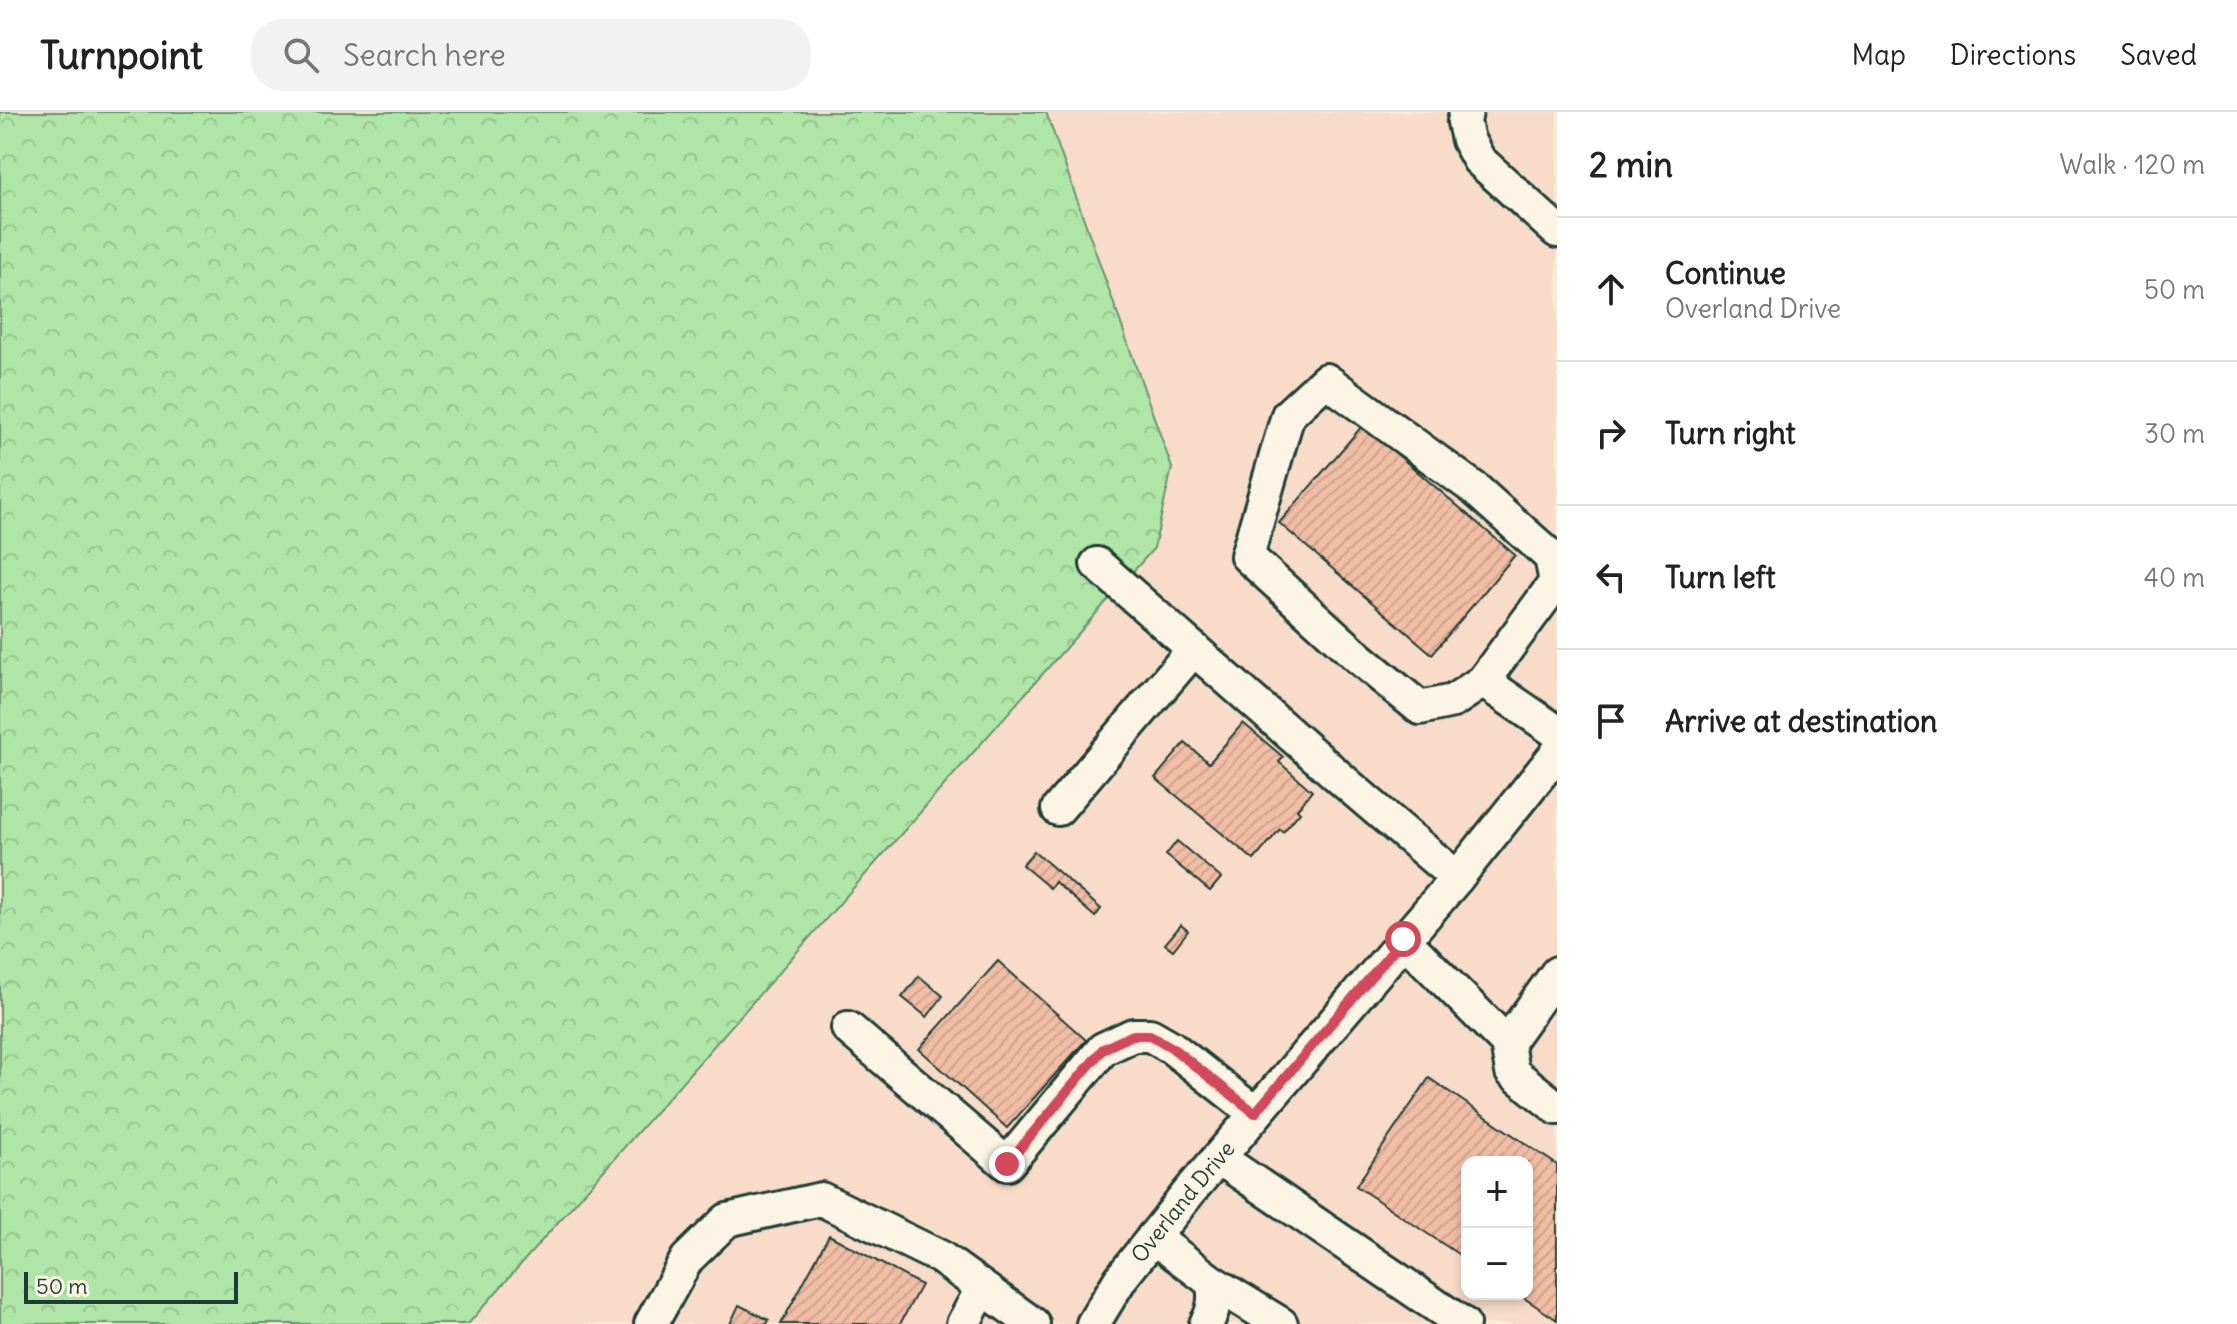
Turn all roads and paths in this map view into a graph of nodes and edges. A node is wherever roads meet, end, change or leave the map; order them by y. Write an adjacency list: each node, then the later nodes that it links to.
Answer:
1 (1466, 112): 2 (street)
2 (1557, 231)
3 (1097, 564): 4 (street)
4 (1194, 649): 8 (street); 9 (street)
5 (1483, 681): 5 (street); 6 (street)
6 (1557, 732)
7 (1557, 753): 9 (street, Overland Drive)
8 (1058, 809)
9 (1457, 878): 10 (street, Overland Drive)
10 (1403, 939): 13 (street); 15 (street, Overland Drive)
11 (1557, 973): 13 (street)
12 (848, 1028): 15 (street)
13 (1507, 1043): 14 (street)
14 (1557, 1108)
15 (1255, 1113): 16 (street, Overland Drive)
16 (1219, 1158): 17 (street, Overland Drive); 26 (street)
17 (1153, 1237): 18 (street); 23 (street, Overland Drive)
18 (1212, 1282): 24 (street); 25 (street)
19 (982, 1289): 20 (street); 21 (street); 22 (street)
20 (651, 1324)
21 (963, 1324)
22 (1033, 1324)
23 (1093, 1324)
24 (1206, 1324)
25 (1281, 1324)
26 (1463, 1324)

